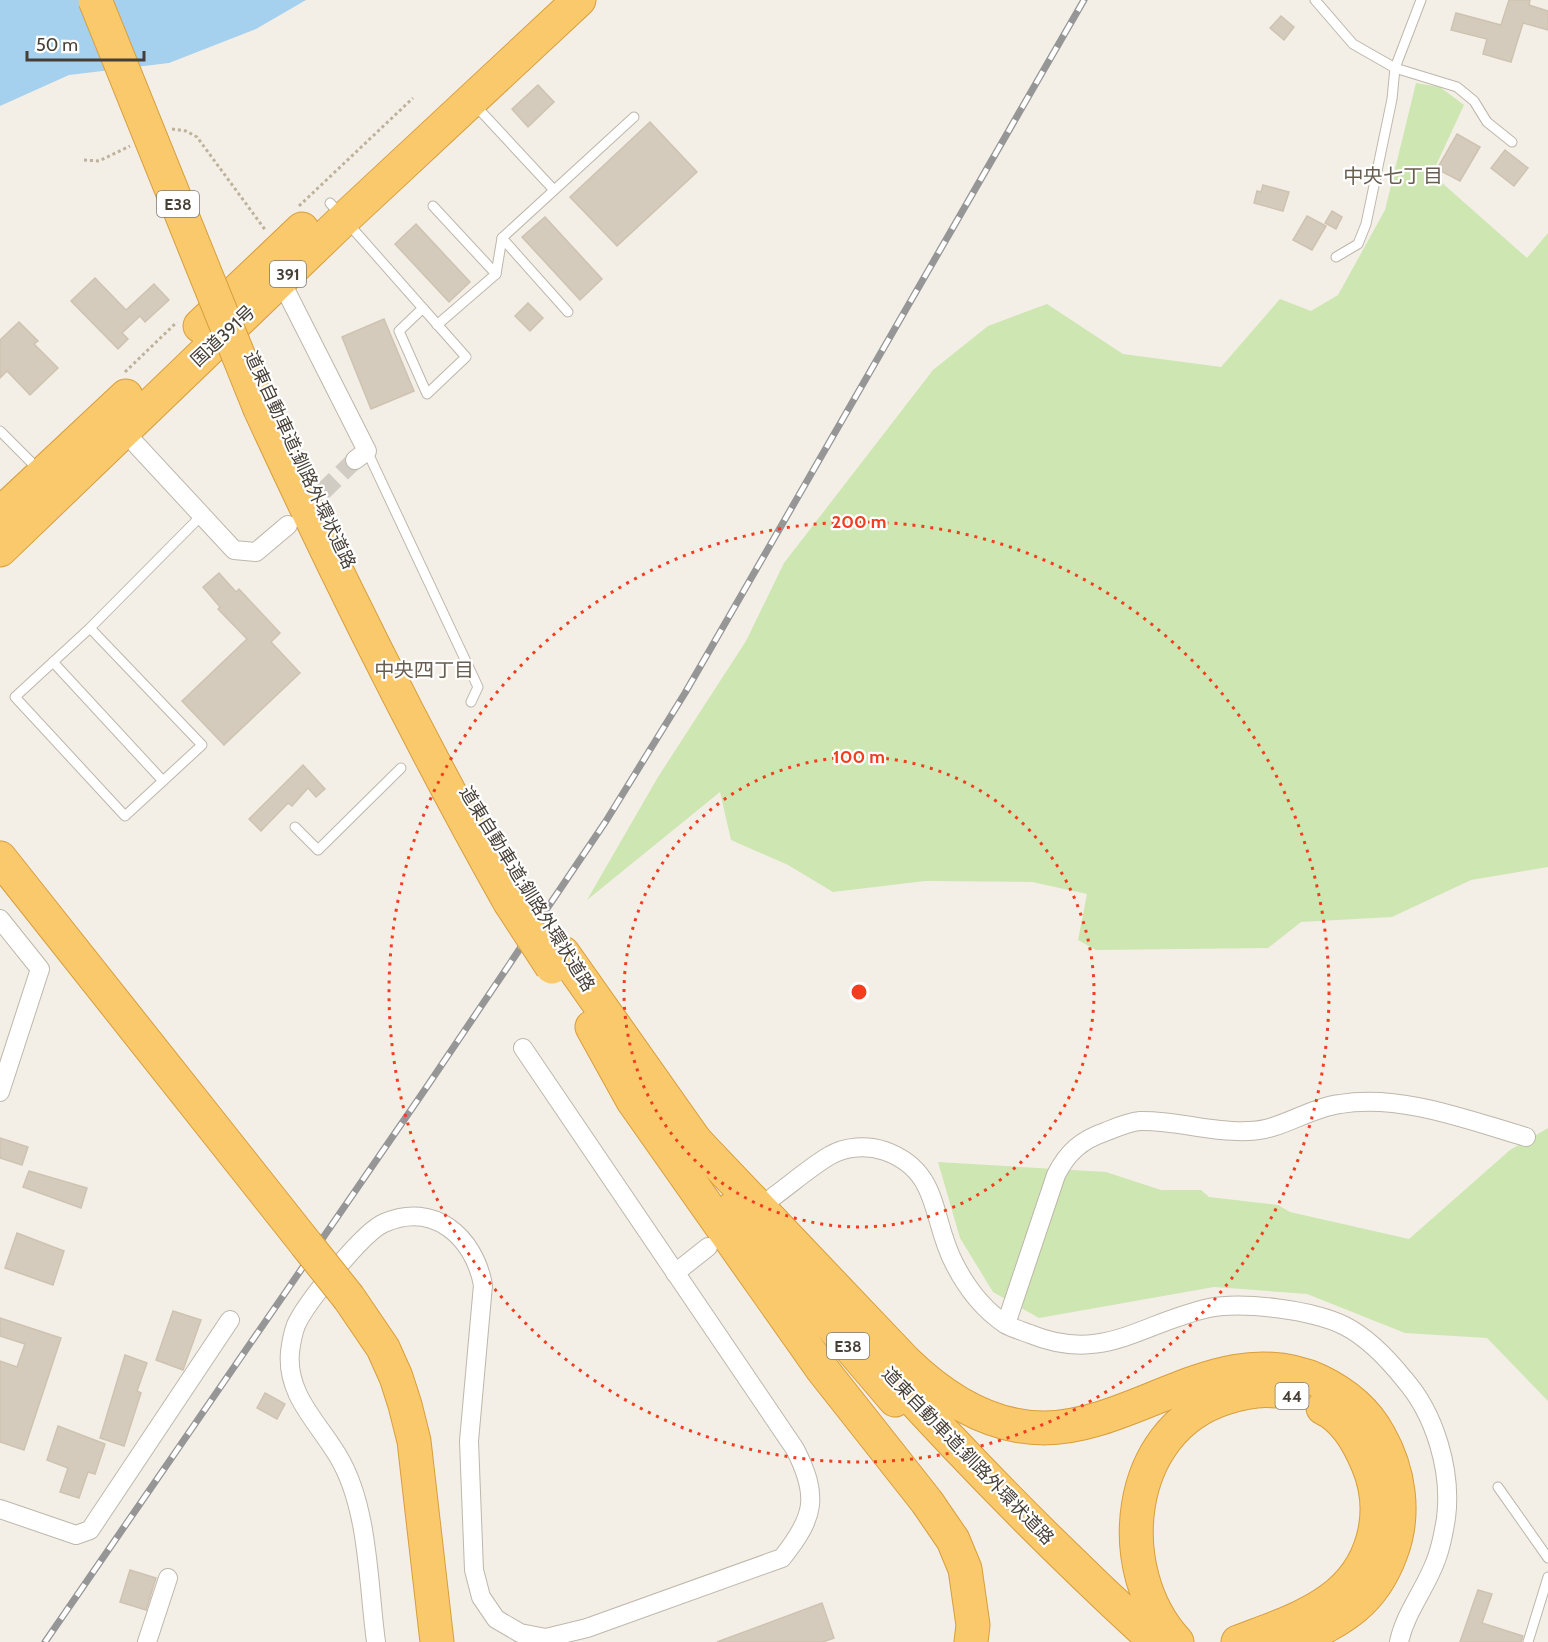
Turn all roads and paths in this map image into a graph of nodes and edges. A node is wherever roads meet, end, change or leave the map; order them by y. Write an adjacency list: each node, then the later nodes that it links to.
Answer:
1 (95, 0): 21 (highway, 道東自動車道;釧路外環状道路 / E38, bridge)
2 (108, 0): 21 (highway, 道東自動車道;釧路外環状道路 / E38)
3 (546, 0): 13 (highway, 国道391号 / 391)
4 (579, 0): 8 (highway, 国道391号 / 391)
5 (1315, 0): 7 (lane)
6 (1420, 0): 7 (lane)
7 (1395, 68): 10 (lane); 15 (lane)
8 (471, 101): 11 (lane); 13 (highway, 国道391号 / 391)
9 (634, 117): 11 (lane)
10 (1512, 142)
11 (554, 190): 14 (lane)
12 (433, 206): 16 (lane)
13 (337, 211): 17 (highway, 国道391号 / 391); 18 (lane); 22 (highway, 国道391号 / 391)
14 (502, 238): 16 (lane); 19 (lane)
15 (1336, 257)
16 (496, 274): 20 (lane)
17 (281, 281): 22 (highway, 国道391号 / 391); 24 (street)
18 (423, 308): 20 (lane); 20 (lane)
19 (568, 312)
20 (437, 325)
21 (265, 406): 39 (highway, 道東自動車道;釧路外環状道路 / E38, bridge)
22 (115, 422): 26 (highway, 国道391号 / 391); 27 (street); 29 (highway, 国道391号 / 391)
23 (0, 431): 25 (lane)
24 (361, 456): 32 (lane)
25 (31, 462)
26 (0, 514)
27 (202, 515): 28 (street); 30 (lane)
28 (288, 525)
29 (0, 550)
30 (90, 628): 31 (lane); 34 (lane)
31 (52, 662): 34 (lane); 34 (lane)
32 (471, 702)
33 (401, 768): 35 (lane)
34 (163, 781)
35 (295, 826)
36 (0, 858): 47 (highway)
37 (0, 873): 47 (highway)
38 (0, 919): 42 (street)
39 (557, 960): 40 (highway, 道東自動車道;釧路外環状道路 / E38); 43 (highway, 道東自動車道;釧路外環状道路 / E38)
40 (591, 1026): 61 (highway); 62 (highway, 道東自動車道;釧路外環状道路 / E38)
41 (523, 1048): 48 (street)
42 (0, 1092)
43 (688, 1133): 63 (highway, 道東自動車道;釧路外環状道路 / E38); 66 (highway)
44 (1526, 1137): 51 (street)
45 (773, 1197): 51 (street)
46 (708, 1247): 48 (street)
47 (302, 1248): 49 (highway)
48 (675, 1273): 58 (street)
49 (344, 1301): 59 (highway); 60 (highway)
50 (230, 1320): 53 (street)
51 (1006, 1324): 67 (street)
52 (1498, 1487): 54 (lane)
53 (0, 1509)
54 (1548, 1558)
55 (1548, 1577): 68 (lane)
56 (168, 1578): 57 (street)
57 (147, 1642)
58 (376, 1642)
59 (426, 1642)
60 (437, 1642)
61 (971, 1642)
62 (1134, 1642)
63 (1156, 1642)
64 (1177, 1642): 65 (highway, 44)
65 (1238, 1642)
66 (1295, 1642)
67 (1399, 1642)
68 (1528, 1642)

